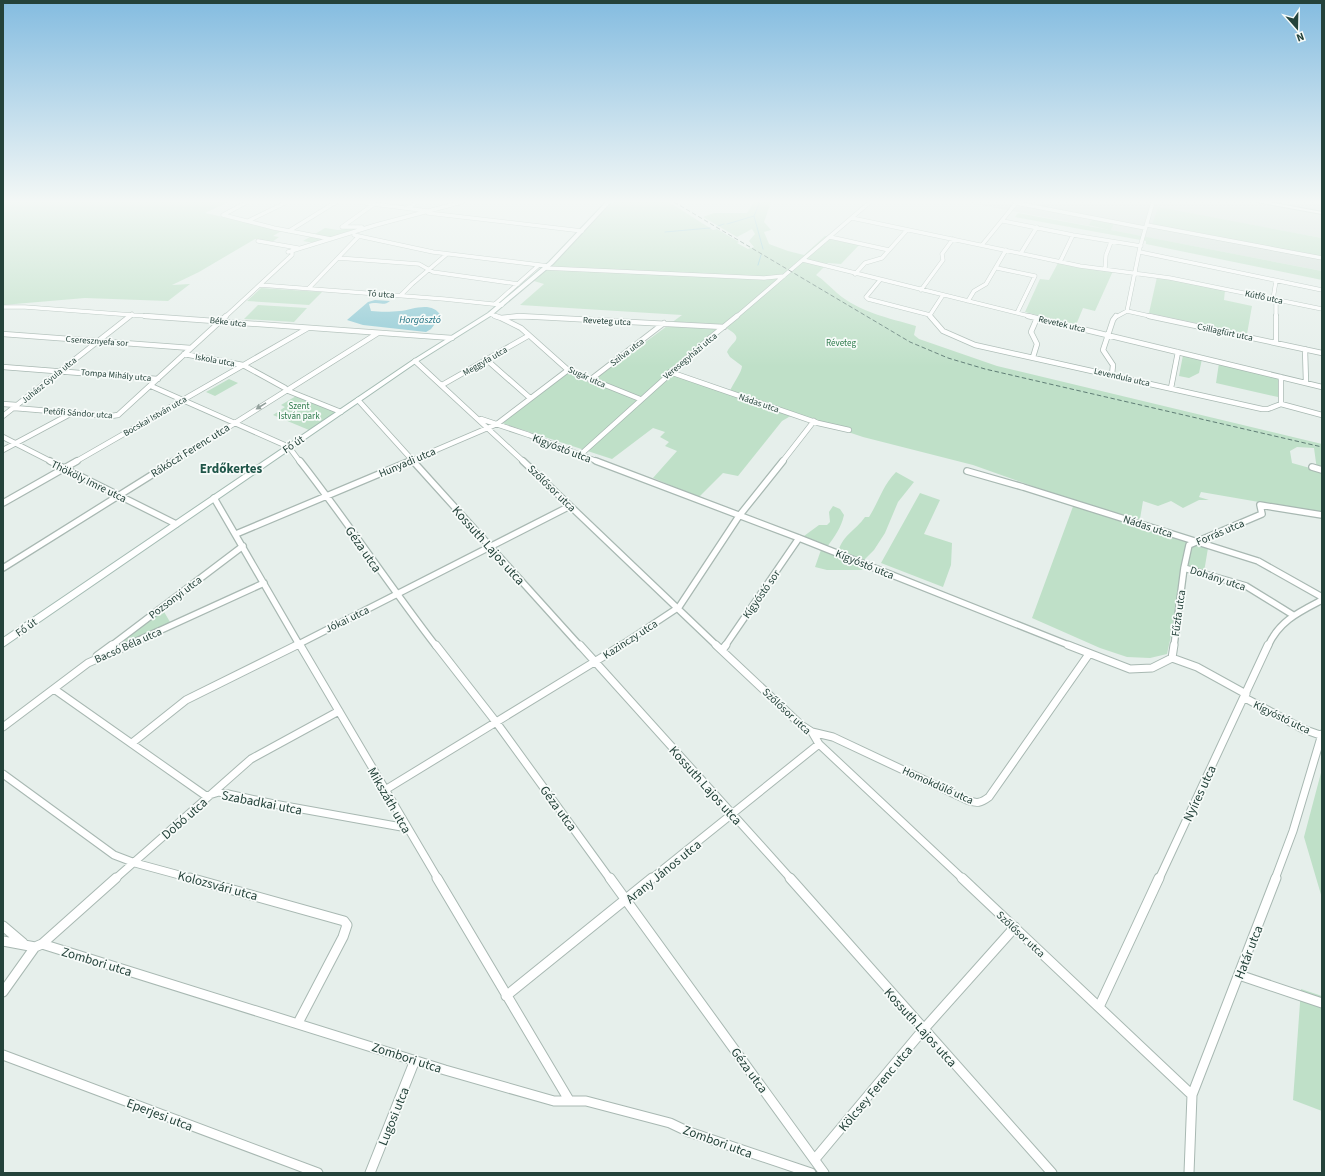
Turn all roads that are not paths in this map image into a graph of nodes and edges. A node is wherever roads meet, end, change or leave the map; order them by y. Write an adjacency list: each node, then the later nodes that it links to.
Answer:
1 (290, 257): 28 (street)
2 (444, 257): 21 (street)
3 (471, 257): 17 (street)
4 (556, 257): 18 (main road, Fő út)
5 (807, 257): 15 (street, Veresegyházi utca)
6 (883, 257): 23 (street)
7 (942, 257): 30 (street)
8 (1003, 257): 19 (street)
9 (1038, 257): 16 (street, Kútfő utca)
10 (1062, 257): 16 (street)
11 (1106, 257): 20 (street)
12 (1139, 257): 22 (street)
13 (1163, 257): 26 (street)
14 (338, 258): 21 (street); 29 (street)
15 (803, 260): 23 (street, Revetek utca); 24 (street, Veresegyházi utca)
16 (1060, 262): 20 (street, Kútfő utca)
17 (538, 265): 18 (street); 27 (street)
18 (546, 267): 24 (street); 37 (main road, Fő út)
19 (997, 268): 35 (street); 41 (street)
20 (1105, 269): 22 (street, Kútfő utca)
21 (430, 270): 27 (street); 32 (street)
22 (1136, 272): 34 (street, Kútfő utca); 40 (street)
23 (855, 274): 25 (street, Revetek utca)
24 (784, 276): 49 (street, Veresegyházi utca)
25 (880, 280): 30 (street, Revetek utca); 44 (street)
26 (1276, 281): 31 (street); 34 (street)
27 (518, 284): 36 (street)
28 (260, 285): 29 (street, Tó utca); 47 (street)
29 (309, 288): 32 (street, Tó utca)
30 (921, 290): 33 (street, Revetek utca)
31 (1322, 290)
32 (401, 295): 36 (street, Tó utca)
33 (943, 296): 35 (street, Revetek utca); 44 (street)
34 (1275, 300): 39 (street, Kútfő utca); 57 (street)
35 (968, 301): 41 (street, Revetek utca)
36 (495, 304): 37 (street, Tó utca)
37 (502, 305): 43 (main road, Fő út)
38 (3, 307): 42 (street, Béke utca)
39 (1322, 309)
40 (1127, 311): 53 (street); 57 (street, Csillagfürt utca)
41 (1017, 313): 46 (street, Revetek utca)
42 (132, 314): 47 (street, Béke utca); 56 (street, Juhász Gyula utca)
43 (490, 314): 45 (street, Reveteg utca); 55 (main road, Fő út)
44 (930, 315): 63 (street, Levendula utca)
45 (501, 318): 48 (street, Reveteg utca); 54 (street, Sugár utca)
46 (1037, 318): 53 (street, Revetek utca); 63 (street)
47 (220, 322): 50 (street, Béke utca); 58 (street)
48 (664, 323): 49 (street, Reveteg utca); 74 (street, Szilva utca)
49 (724, 327): 70 (street, Veresegyházi utca)
50 (308, 328): 51 (street, Béke utca); 66 (street, Bocskai István utca)
51 (378, 333): 55 (street, Béke utca); 80 (street, Rákóczi Ferenc utca)
52 (3, 334): 56 (street, Cseresznyefa sor)
53 (1109, 335): 60 (street, Revetek utca); 71 (street)
54 (528, 336): 65 (street, Meggyfa utca); 68 (street, Sugár utca)
55 (452, 338): 64 (main road, Fő út)
56 (98, 341): 58 (street, Cseresznyefa sor); 69 (street, Juhász Gyula utca)
57 (1276, 342): 59 (street, Csillagfürt utca)
58 (191, 348): 62 (street)
59 (1305, 349): 61 (street, Csillagfürt utca); 75 (street)
60 (1178, 352): 72 (street, Revetek utca); 79 (street)
61 (1322, 353)
62 (184, 354): 66 (street, Iskola utca); 73 (street)
63 (1033, 358): 71 (street, Levendula utca)
64 (415, 361): 76 (street, Szőlősor utca); 83 (main road, Fő út)
65 (488, 361): 76 (street, Meggyfa utca); 81 (street)
66 (243, 365): 80 (street, Iskola utca); 82 (street, Bocskai István utca)
67 (3, 367): 69 (street, Tompa Mihály utca)
68 (568, 370): 74 (street, Sugár utca); 81 (street, Hunyadi utca)
69 (61, 371): 73 (street, Tompa Mihály utca); 87 (street, Juhász Gyula utca)
70 (670, 372): 84 (street, Veresegyházi utca); 93 (street, Nádas utca)
71 (1112, 375): 79 (street, Levendula utca)
72 (1281, 377): 75 (street, Revetek utca); 86 (street)
73 (158, 379): 77 (street)
74 (590, 380): 84 (street, Sugár utca)
75 (1306, 383): 78 (street, Revetek utca)
76 (442, 385): 92 (street, Szőlősor utca)
77 (151, 386): 82 (street); 89 (street, Petőfi Sándor utca)
78 (1322, 387)
79 (1171, 388): 86 (street, Levendula utca)
80 (286, 390): 88 (street, Iskola utca); 94 (street, Rákóczi Ferenc utca, one-way to 94)
81 (530, 398): 95 (street, Hunyadi utca)
82 (183, 400): 94 (street); 105 (street, Bocskai István utca)
83 (358, 400): 88 (main road, Fő út); 103 (street, Kossuth Lajos utca)
84 (640, 400): 102 (street, Veresegyházi utca)
85 (3, 404): 87 (street, Petőfi Sándor utca)
86 (1281, 404): 90 (street, Levendula utca)
87 (16, 407): 89 (street, Petőfi Sándor utca); 91 (street, Juhász Gyula utca)
88 (341, 412): 100 (main road, Fő út)
89 (72, 413): 99 (street)
90 (1322, 415)
91 (3, 416)
92 (479, 419): 95 (street, Kígyóstó utca); 96 (street, Szőlősor utca)
93 (814, 421): 97 (street, Nádas utca); 114 (street, Kazinczy utca)
94 (236, 422): 100 (street); 108 (street, Rákóczi Ferenc utca)
95 (497, 424): 96 (street, Hunyadi utca); 102 (street, Kígyóstó utca)
96 (488, 427): 103 (street, Hunyadi utca); 112 (street, Szőlősor utca)
97 (849, 430)
98 (3, 437): 99 (street, Thököly Imre utca)
99 (15, 444): 101 (street); 105 (street, Thököly Imre utca)
100 (289, 446): 109 (street, Géza utca); 110 (main road, Fő út)
101 (3, 450)
102 (580, 455): 114 (street, Kígyóstó utca)
103 (412, 460): 109 (street, Hunyadi utca); 120 (street, Kossuth Lajos utca)
104 (1312, 467): 106 (street)
105 (64, 468): 108 (street, Thököly Imre utca); 111 (street, Bocskai István utca)
106 (1322, 470)
107 (968, 471): 118 (street, Nádas utca)
108 (118, 495): 115 (street, Thököly Imre utca); 121 (street, Rákóczi Ferenc utca)
109 (327, 496): 116 (street, Hunyadi utca); 124 (street, Géza utca)
110 (214, 498): 115 (main road, Fő út); 116 (street, Mikszáth utca)
111 (3, 503)
112 (570, 506): 120 (street, Jókai utca); 126 (street, Szőlősor utca)
113 (1322, 515): 118 (street, Forrás utca)
114 (739, 516): 117 (street, Kígyóstó utca); 126 (street, Kazinczy utca)
115 (176, 524): 128 (main road, Fő út)
116 (236, 534): 119 (street, Mikszáth utca)
117 (799, 538): 130 (street, Kígyóstó sor); 131 (street, Kígyóstó utca)
118 (1196, 542): 122 (street, Forrás utca); 125 (street, Nádas utca)
119 (242, 546): 123 (street, Mikszáth utca); 134 (street, Pozsonyi utca)
120 (491, 547): 124 (street, Jókai utca); 133 (street, Kossuth Lajos utca)
121 (3, 568)
122 (1184, 568): 127 (street, Dohány utca); 132 (street, Fűzfa utca)
123 (264, 584): 129 (street, Mikszáth utca); 134 (street, Bacsó Béla utca)
124 (397, 595): 129 (street, Jókai utca); 138 (street, Géza utca)
125 (1322, 598): 127 (street, Nyíres utca)
126 (679, 607): 130 (street, Szőlősor utca); 133 (street, Kazinczy utca)
127 (1293, 615): 136 (street, Nyíres utca)
128 (3, 643)
129 (299, 643): 137 (street, Mikszáth utca); 142 (street, Jókai utca)
130 (723, 649): 140 (street, Szőlősor utca)
131 (1089, 654): 132 (street, Kígyóstó utca); 140 (street, Homokdűlő utca)
132 (1172, 658): 136 (street, Kígyóstó utca)
133 (595, 662): 138 (street, Kazinczy utca); 147 (street, Kossuth Lajos utca)
134 (88, 663): 135 (street, Bacsó Béla utca)
135 (54, 689): 139 (street, Bacsó Béla utca); 142 (street, Szabadkai utca)
136 (1246, 696): 141 (street, Kígyóstó utca); 160 (street, Nyíres utca)
137 (339, 711): 145 (street, Mikszáth utca); 146 (street, Dobó utca)
138 (496, 722): 145 (street, Kazinczy utca); 150 (street, Géza utca)
139 (3, 727)
140 (812, 732): 143 (street, Szőlősor utca)
141 (1321, 734): 156 (street, Határ utca)
142 (132, 743): 146 (street, Szabadkai utca)
143 (819, 744): 147 (street, Arany János utca); 152 (street, Szőlősor utca)
144 (3, 774): 149 (street, Kolozsvári utca)
145 (385, 790): 148 (street, Mikszáth utca)
146 (212, 794): 148 (street, Szabadkai utca); 149 (street, Dobó utca)
147 (733, 814): 150 (street, Arany János utca); 162 (street, Kossuth Lajos utca)
148 (407, 828): 158 (street, Mikszáth utca)
149 (135, 863): 155 (street, Dobó utca); 161 (street, Kolozsvári utca)
150 (627, 900): 158 (street, Arany János utca); 167 (street, Géza utca)
151 (3, 926): 154 (street)
152 (1014, 927): 160 (street, Szőlősor utca); 162 (street, Kölcsey Ferenc utca)
153 (3, 941): 154 (street, Zombori utca)
154 (24, 944): 155 (street, Zombori utca)
155 (38, 945): 157 (street, Dobó utca); 161 (street, Zombori utca)
156 (1239, 975): 159 (street); 165 (street, Határ utca)
157 (3, 992)
158 (506, 996): 166 (street, Mikszáth utca)
159 (1322, 1003)
160 (1098, 1007): 165 (street, Szőlősor utca)
161 (298, 1023): 164 (street, Zombori utca)
162 (923, 1030): 167 (street, Kölcsey Ferenc utca); 172 (street, Kossuth Lajos utca)
163 (3, 1055): 168 (street, Eperjesi utca)
164 (415, 1060): 166 (street, Zombori utca); 169 (street, Lugosi utca)
165 (1192, 1095): 173 (street, Határ utca)
166 (569, 1100): 170 (street, Zombori utca)
167 (815, 1159): 171 (street, Géza utca)
168 (318, 1173)
169 (370, 1173)
170 (811, 1173)
171 (824, 1173)
172 (1052, 1173)
173 (1189, 1173)

